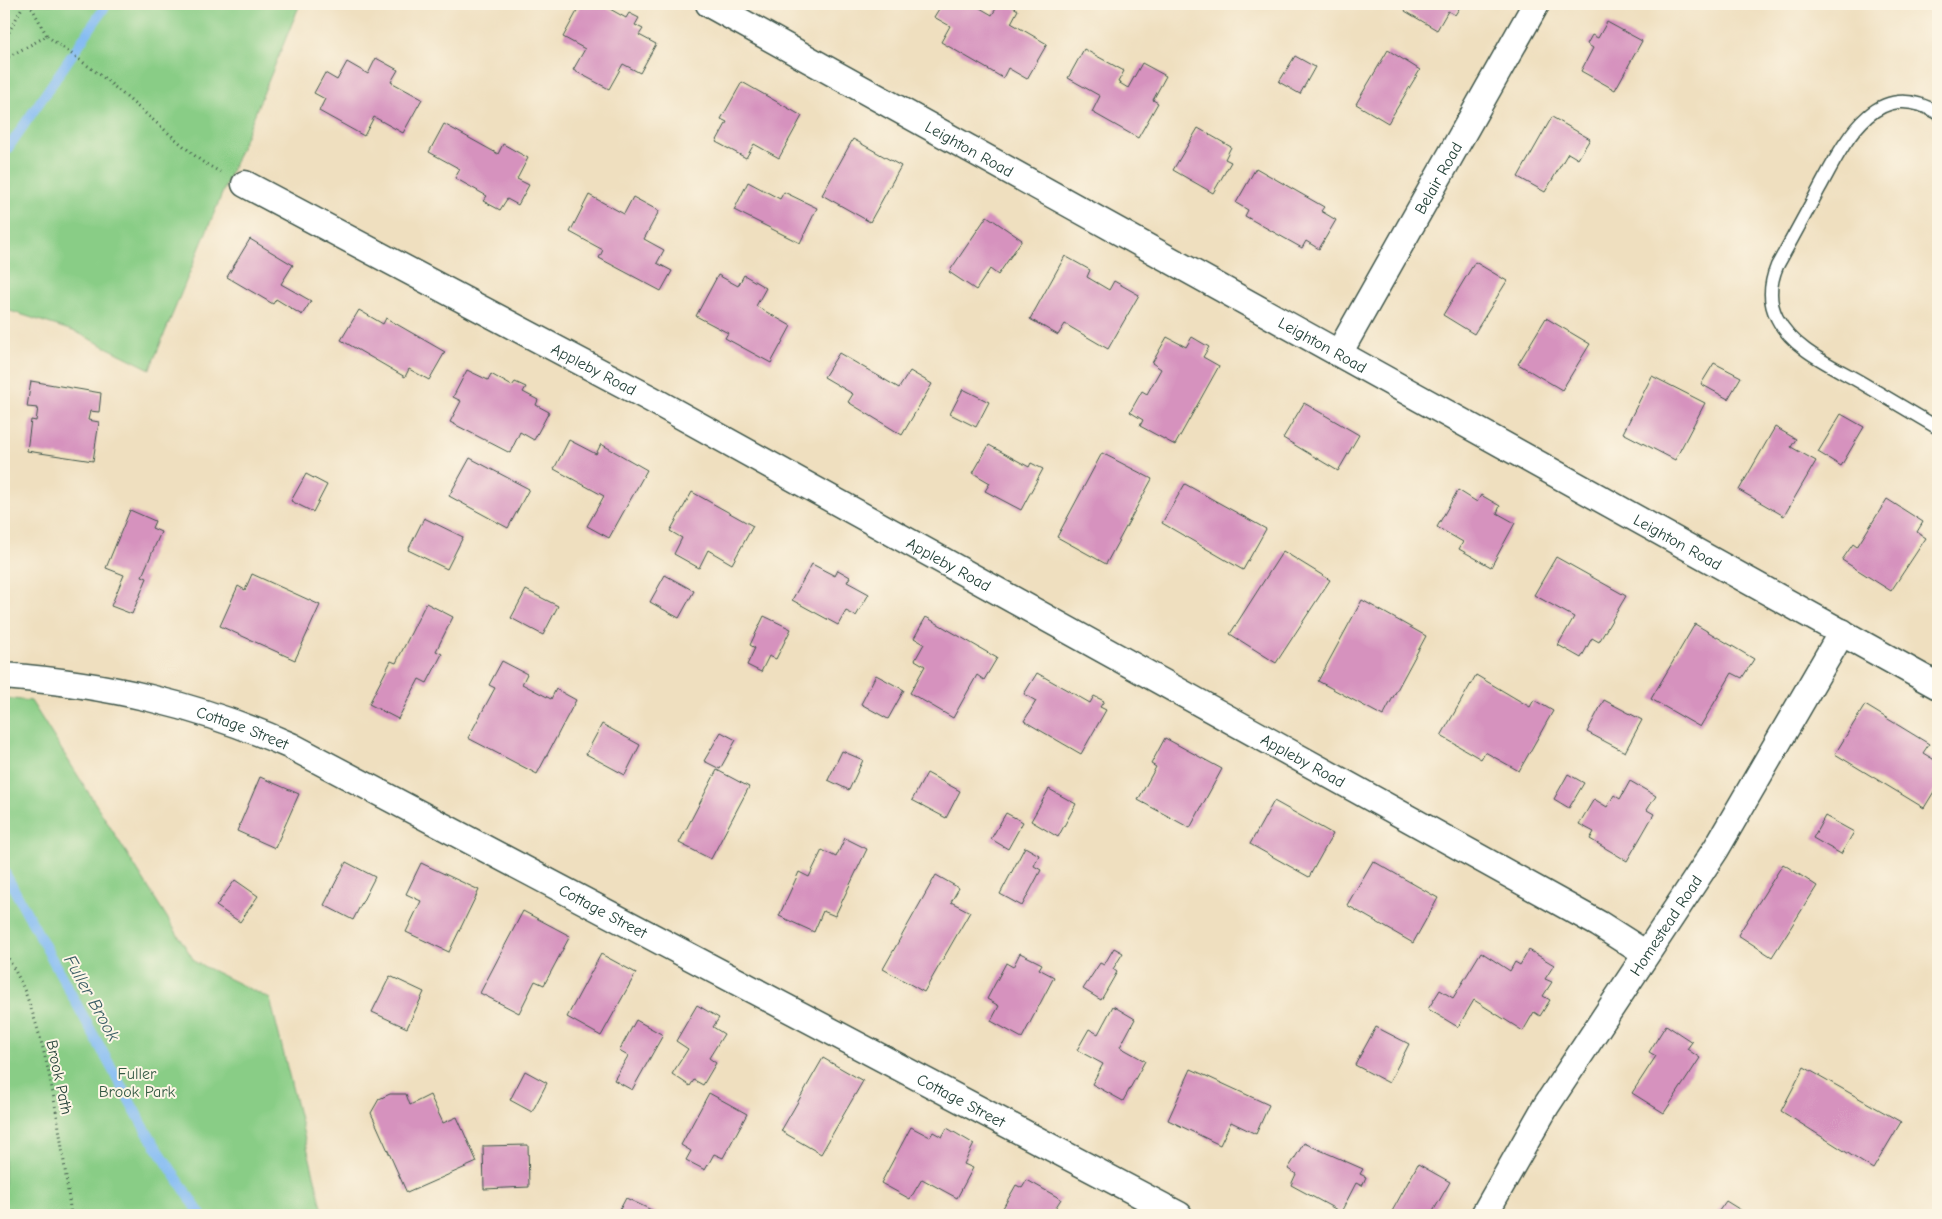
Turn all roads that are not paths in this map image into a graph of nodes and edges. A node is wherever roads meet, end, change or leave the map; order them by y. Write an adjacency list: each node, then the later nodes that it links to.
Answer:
1 (709, 4): 5 (street, Leighton Road)
2 (1536, 4): 5 (street, Belair Road)
3 (1938, 113): 6 (lane)
4 (245, 184): 10 (street, Appleby Road)
5 (1339, 352): 7 (street, Leighton Road)
6 (1938, 428)
7 (1842, 632): 9 (street, Leighton Road); 10 (street, Homestead Road)
8 (4, 676): 11 (street, Cottage Street)
9 (1938, 686)
10 (1646, 954): 12 (street, Homestead Road)
11 (1179, 1215)
12 (1484, 1215)

